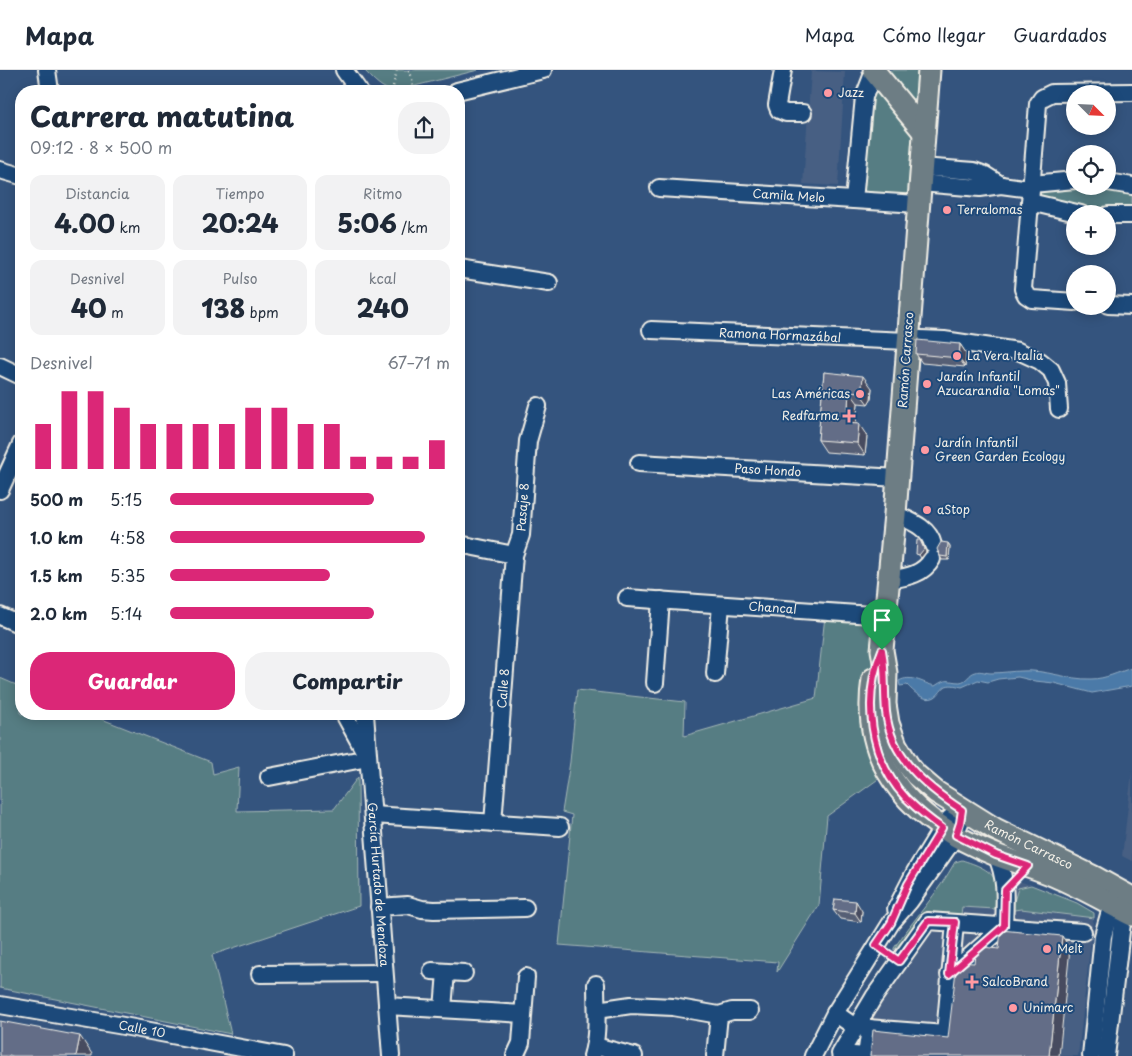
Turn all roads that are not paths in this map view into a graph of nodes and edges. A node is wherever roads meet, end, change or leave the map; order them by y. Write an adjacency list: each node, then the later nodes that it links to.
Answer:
1 (47, 70): 7 (street)
2 (344, 70): 8 (street)
3 (543, 70): 9 (street)
4 (783, 70): 11 (street)
5 (874, 70): 12 (main road); 21 (street)
6 (929, 70): 12 (main road, Ramón Carrasco)
7 (49, 85)
8 (355, 85)
9 (465, 89)
10 (1132, 92): 20 (street)
11 (803, 113)
12 (924, 132): 17 (main road, Ramón Carrasco)
13 (0, 170): 14 (street)
14 (15, 174)
15 (1066, 182): 20 (street)
16 (1116, 183): 18 (street)
17 (920, 185): 20 (street, Camila Melo); 21 (street, Camila Melo); 31 (main road, Ramón Carrasco)
18 (1132, 186)
19 (659, 188): 21 (street, Camila Melo)
20 (1031, 192): 22 (street); 27 (street)
21 (854, 200)
22 (1066, 207)
23 (1116, 215): 24 (street)
24 (1132, 215)
25 (465, 270): 26 (street)
26 (549, 283)
27 (1066, 301)
28 (1116, 305): 29 (street)
29 (1132, 306)
30 (651, 330): 31 (street, Ramona Hormazábal)
31 (908, 342): 35 (street, Ramona Hormazábal); 38 (main road, Ramón Carrasco)
32 (0, 366): 33 (street)
33 (15, 373)
34 (538, 406): 42 (street, Pasaje 8)
35 (1059, 409)
36 (15, 457): 39 (street)
37 (639, 462): 38 (street, Paso Hondo)
38 (898, 478): 40 (main road, Ramón Carrasco)
39 (0, 490)
40 (895, 514): 43 (main road, Ramón Carrasco); 43 (street)
41 (465, 545): 42 (street)
42 (514, 555): 59 (street, Calle 8)
43 (890, 580): 48 (main road, Ramón Carrasco)
44 (627, 598): 45 (street, Chancal)
45 (661, 600): 46 (street, Chancal); 52 (street)
46 (721, 605): 48 (street, Chancal); 51 (street)
47 (0, 616): 49 (street)
48 (886, 616): 50 (main road, Ramón Carrasco)
49 (15, 623)
50 (882, 650): 57 (main road, Ramón Carrasco); 61 (main road, Ramón Carrasco)
51 (715, 674)
52 (655, 683)
53 (347, 720): 55 (street)
54 (365, 720): 55 (street, García Hurtado de Mendoza)
55 (368, 758): 56 (street); 58 (street, García Hurtado de Mendoza)
56 (269, 777)
57 (962, 810): 61 (street); 66 (main road, Ramón Carrasco)
58 (372, 815): 59 (street); 65 (street, García Hurtado de Mendoza)
59 (492, 823): 60 (street)
60 (560, 827)
61 (949, 832): 62 (main road, Ramón Carrasco); 71 (street)
62 (996, 855): 63 (main road, Ramón Carrasco); 64 (street)
63 (1028, 866): 64 (street); 66 (main road, Ramón Carrasco)
64 (1005, 890): 69 (street)
65 (379, 907): 67 (street); 73 (street, García Hurtado de Mendoza)
66 (1126, 907): 95 (street); 96 (street)
67 (525, 908)
68 (955, 922): 69 (street); 72 (street); 76 (street)
69 (1004, 926): 70 (street); 76 (street)
70 (1083, 932)
71 (876, 945): 72 (street); 84 (street)
72 (899, 961): 87 (street)
73 (384, 972): 75 (street); 80 (street, García Hurtado de Mendoza)
74 (464, 973): 81 (street)
75 (260, 974)
76 (949, 974): 87 (street)
77 (526, 977): 85 (street)
78 (596, 984): 82 (street)
79 (0, 1006): 89 (street, Calle 10)
80 (386, 1006): 81 (street); 90 (street, García Hurtado de Mendoza)
81 (443, 1009): 85 (street)
82 (597, 1010): 86 (street); 88 (street)
83 (750, 1011): 86 (street)
84 (835, 1013): 87 (street); 94 (street)
85 (523, 1014): 91 (street)
86 (719, 1016): 93 (street)
87 (862, 1027)
88 (593, 1051): 92 (street)
89 (284, 1056)
90 (391, 1056)
91 (515, 1056)
92 (634, 1056)
93 (715, 1056)
94 (813, 1056)
95 (1091, 1056)
96 (1106, 1056)

